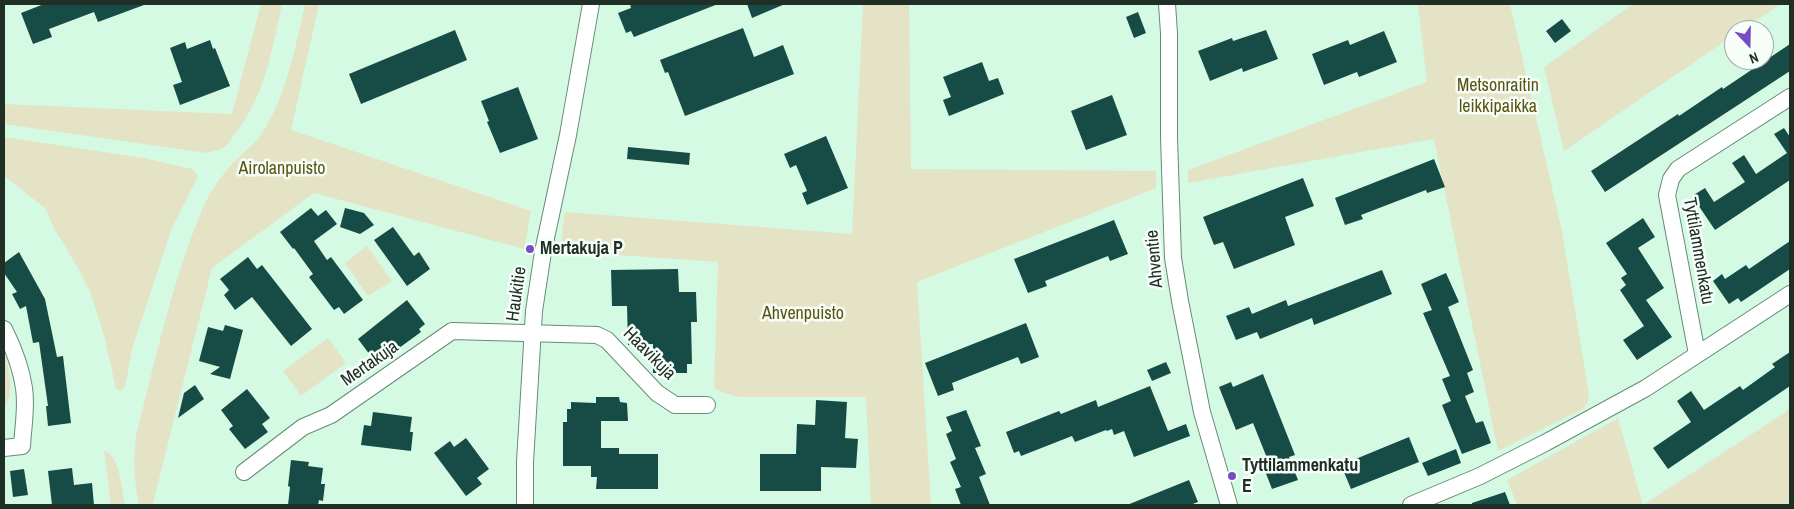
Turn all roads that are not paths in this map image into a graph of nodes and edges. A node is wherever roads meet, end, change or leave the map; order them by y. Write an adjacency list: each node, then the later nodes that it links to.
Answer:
1 (591, 4): 6 (street, Haukitie)
2 (1167, 4): 12 (street, Ahventie)
3 (1790, 97): 7 (street, Tyttilammenkatu)
4 (1790, 294): 7 (street)
5 (4, 328): 9 (street)
6 (532, 334): 8 (street, Haavikuja); 10 (street, Mertakuja); 11 (street, Haukitie)
7 (1696, 354): 13 (street)
8 (707, 405)
9 (4, 448)
10 (244, 472)
11 (525, 505)
12 (1229, 505)
13 (1411, 505)

